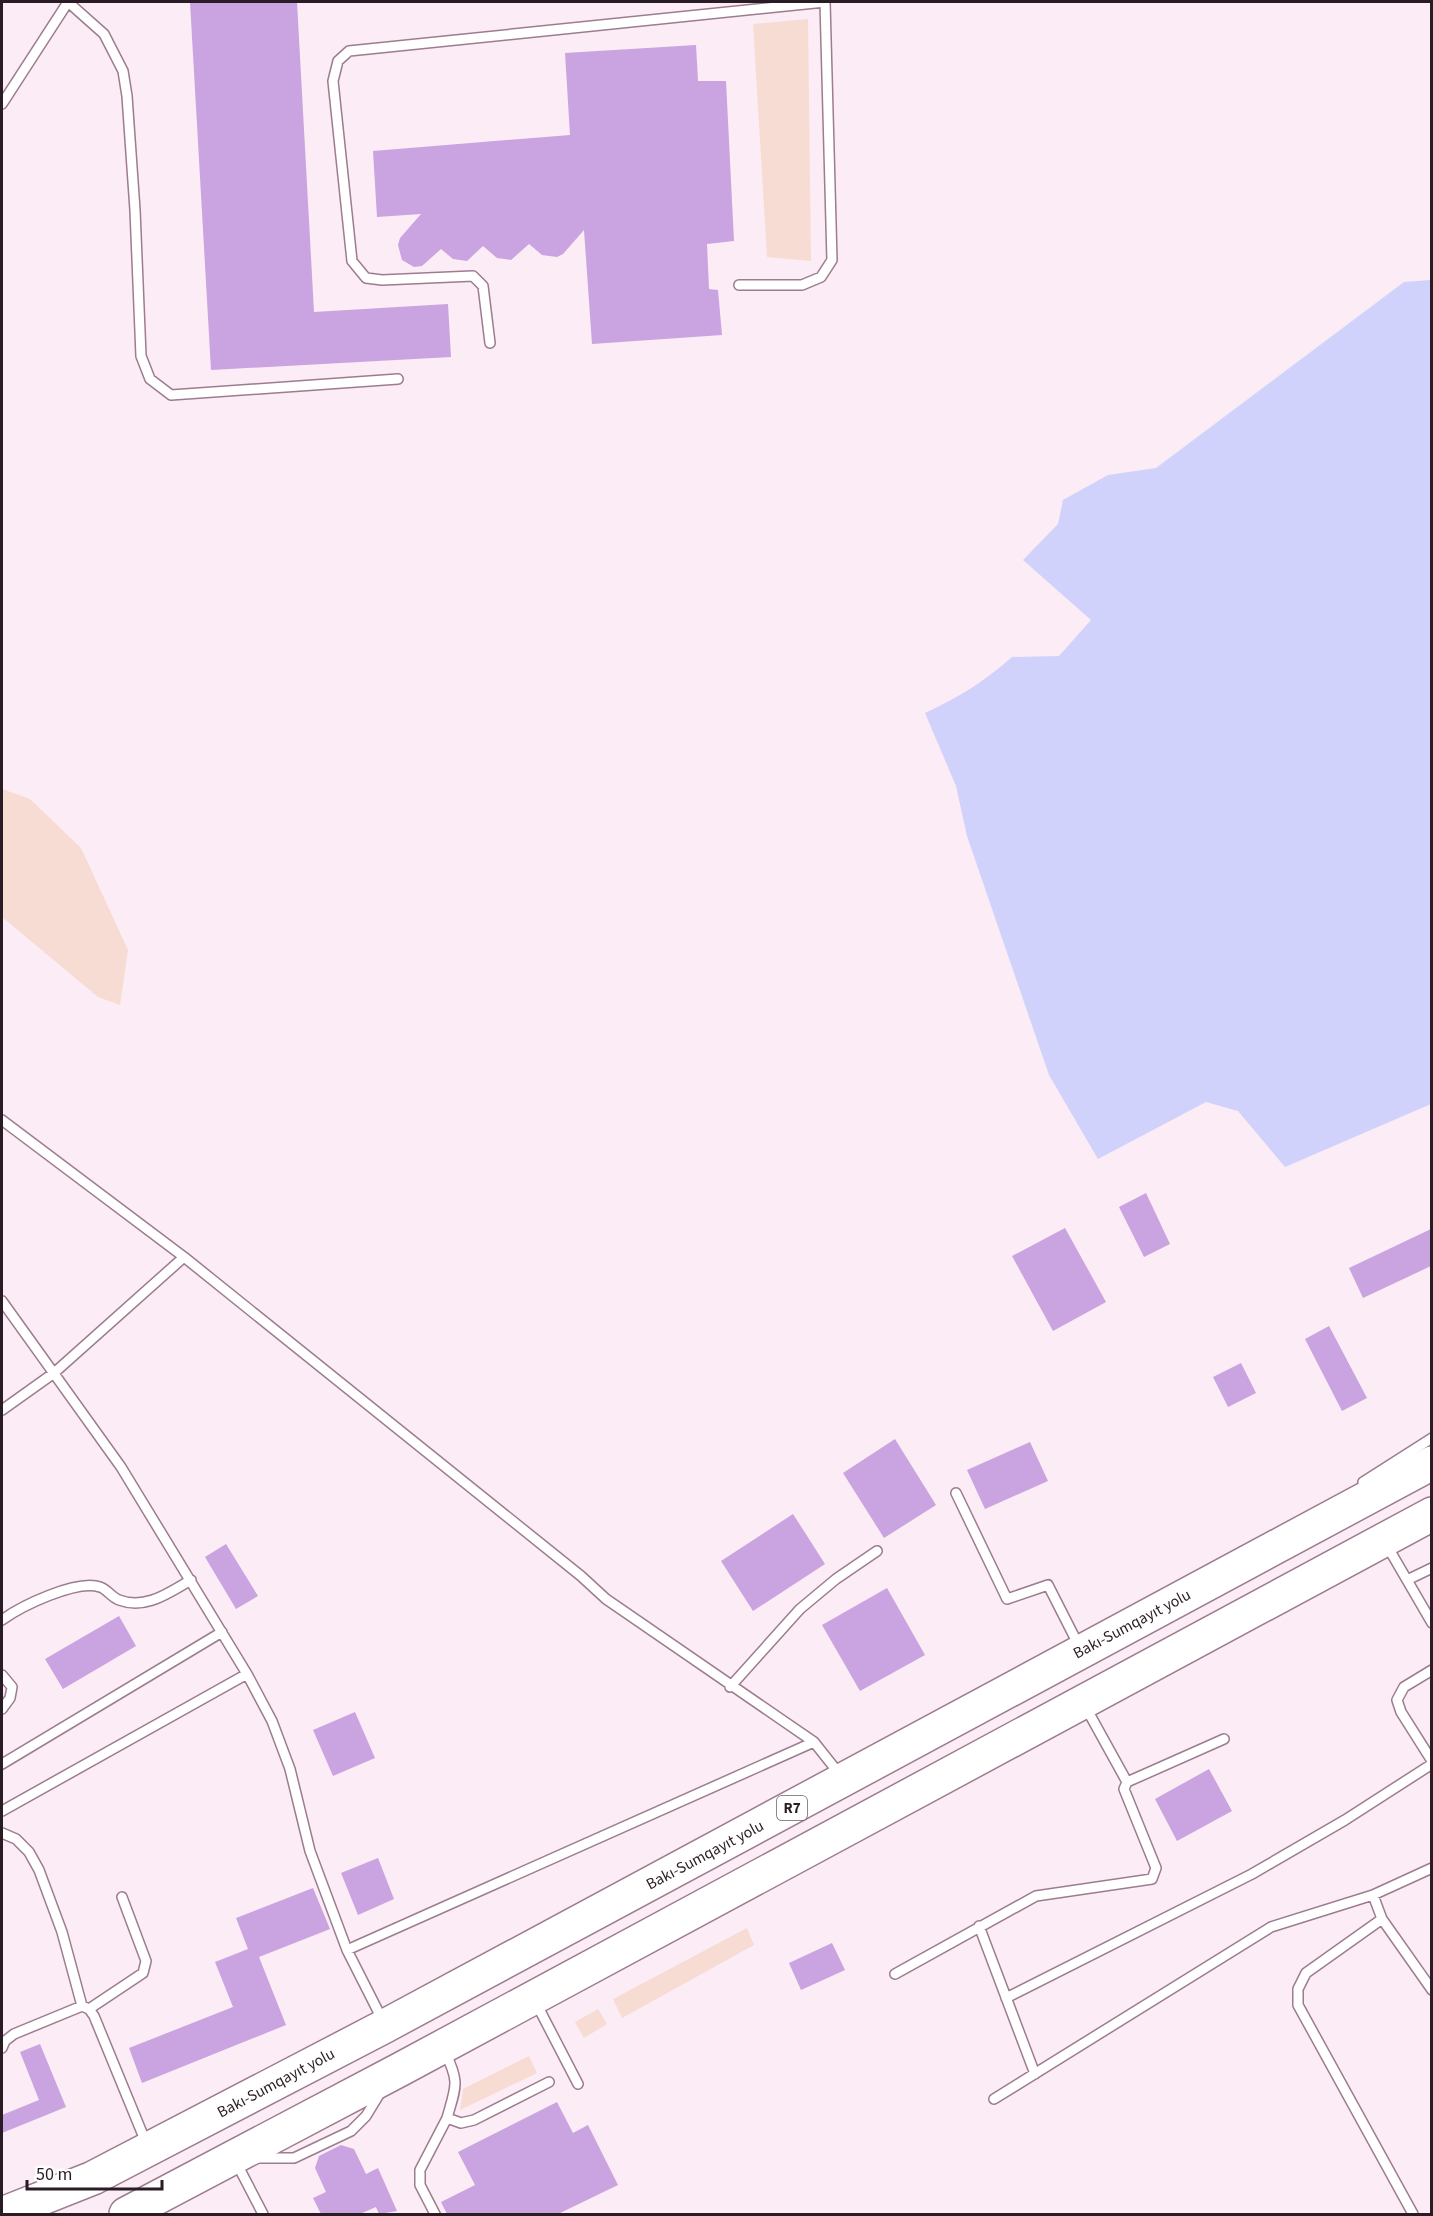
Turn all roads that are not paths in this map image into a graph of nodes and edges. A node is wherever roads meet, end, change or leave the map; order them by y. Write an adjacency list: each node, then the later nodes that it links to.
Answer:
1 (68, 2): 3 (lane); 6 (lane)
2 (825, 2): 4 (lane); 5 (lane)
3 (2, 104)
4 (739, 285)
5 (490, 343)
6 (398, 379)
7 (2, 1120): 8 (lane)
8 (184, 1257): 10 (lane); 29 (lane)
9 (2, 1301): 10 (lane)
10 (54, 1373): 11 (lane); 20 (lane)
11 (2, 1410)
12 (1431, 1438): 15 (lane)
13 (1431, 1463): 15 (highway, Bakı-Sumqayıt yolu / R7)
14 (956, 1493): 25 (lane)
15 (1340, 1512): 25 (highway, Bakı-Sumqayıt yolu / R7)
16 (1431, 1514): 17 (highway)
17 (1384, 1539): 21 (lane); 30 (highway)
18 (877, 1551): 29 (lane)
19 (1431, 1568): 21 (lane)
20 (191, 1580): 22 (lane); 24 (lane)
21 (1407, 1580): 23 (lane)
22 (2, 1620)
23 (1431, 1623)
24 (222, 1632): 28 (lane); 35 (lane)
25 (1082, 1651): 36 (highway, Bakı-Sumqayıt yolu / R7)
26 (1431, 1670): 34 (lane)
27 (2, 1674): 31 (lane)
28 (247, 1674): 38 (lane); 45 (lane)
29 (730, 1687): 33 (lane)
30 (1083, 1702): 37 (lane); 48 (highway)
31 (2, 1709)
32 (1224, 1738): 37 (lane)
33 (814, 1742): 36 (lane); 45 (lane)
34 (1431, 1762): 49 (lane)
35 (2, 1764)
36 (844, 1780): 51 (highway, Bakı-Sumqayıt yolu / R7)
37 (1127, 1782): 44 (lane)
38 (2, 1811)
39 (2, 1833): 50 (lane)
40 (1431, 1868): 41 (lane)
41 (1373, 1895): 43 (lane); 56 (lane)
42 (122, 1897): 50 (lane)
43 (1382, 1919): 47 (lane); 67 (lane)
44 (979, 1926): 46 (lane); 49 (lane)
45 (347, 1950): 51 (lane)
46 (895, 1974)
47 (1431, 1990)
48 (533, 1998): 54 (highway); 58 (lane)
49 (1006, 1998): 56 (lane)
50 (85, 2007): 53 (lane); 61 (lane)
51 (385, 2026): 61 (highway, Bakı-Sumqayıt yolu / R7)
52 (2, 2034): 53 (lane)
53 (14, 2034): 55 (lane)
54 (443, 2047): 60 (lane); 62 (highway)
55 (2, 2048)
56 (1035, 2074): 59 (lane)
57 (549, 2082): 60 (lane)
58 (578, 2084)
59 (994, 2099)
60 (447, 2118): 66 (lane)
61 (149, 2150): 63 (highway, Bakı-Sumqayıt yolu / R7)
62 (234, 2157): 64 (highway); 65 (lane)
63 (3, 2214)
64 (126, 2214)
65 (263, 2214)
66 (435, 2214)
67 (1413, 2214)

